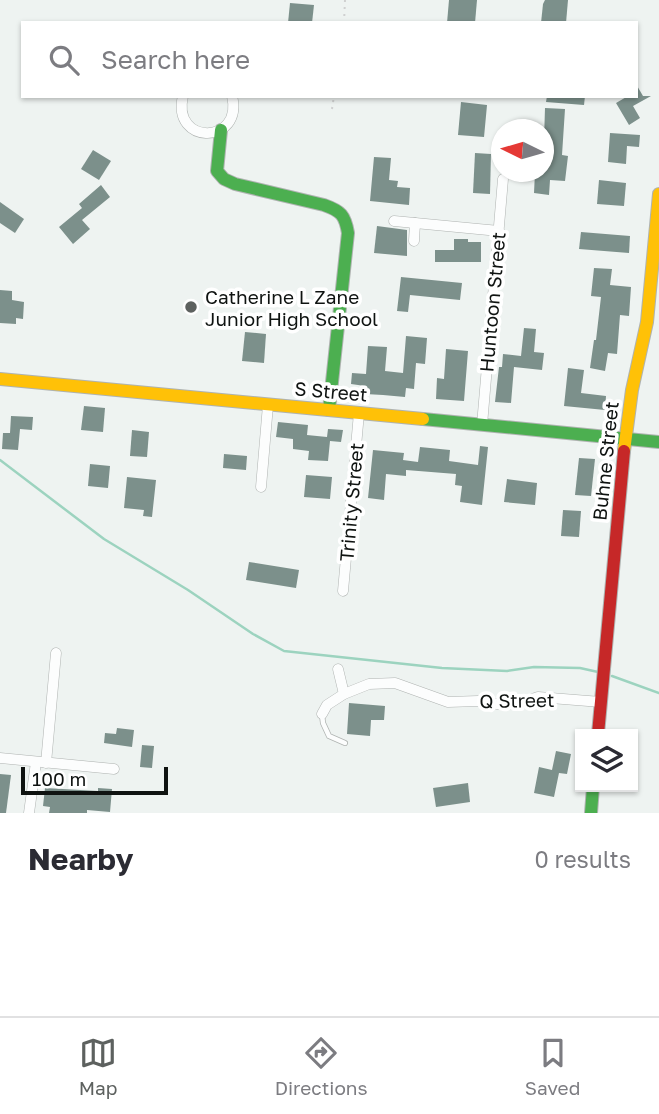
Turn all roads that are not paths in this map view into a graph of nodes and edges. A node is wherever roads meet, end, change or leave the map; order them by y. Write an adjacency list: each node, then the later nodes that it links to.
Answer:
1 (182, 98): 3 (street)
2 (232, 98): 3 (street)
3 (221, 131): 12 (street)
4 (503, 182): 8 (street, Huntoon Street)
5 (659, 194): 15 (street, Buhne Street)
6 (394, 220): 7 (street)
7 (415, 223): 8 (street); 9 (street)
8 (499, 231): 14 (street, Huntoon Street)
9 (414, 241)
10 (0, 379): 11 (street, S Street)
11 (268, 405): 12 (street, S Street); 17 (street)
12 (330, 410): 13 (street, S Street)
13 (359, 413): 14 (street, S Street); 18 (street, Trinity Street)
14 (482, 425): 15 (street, S Street)
15 (625, 438): 16 (street, S Street); 22 (street, Buhne Street)
16 (659, 442)
17 (261, 487)
18 (343, 591)
19 (56, 653): 27 (street)
20 (338, 669): 21 (street)
21 (344, 694): 22 (street, Q Street); 23 (street, Q Street)
22 (601, 702): 24 (street, Buhne Street)
23 (322, 714): 25 (lane)
24 (598, 729)
25 (345, 743)
26 (0, 758): 27 (street)
27 (41, 762): 28 (street); 30 (street)
28 (114, 769)
29 (593, 792): 31 (street)
30 (29, 813)
31 (591, 813)

